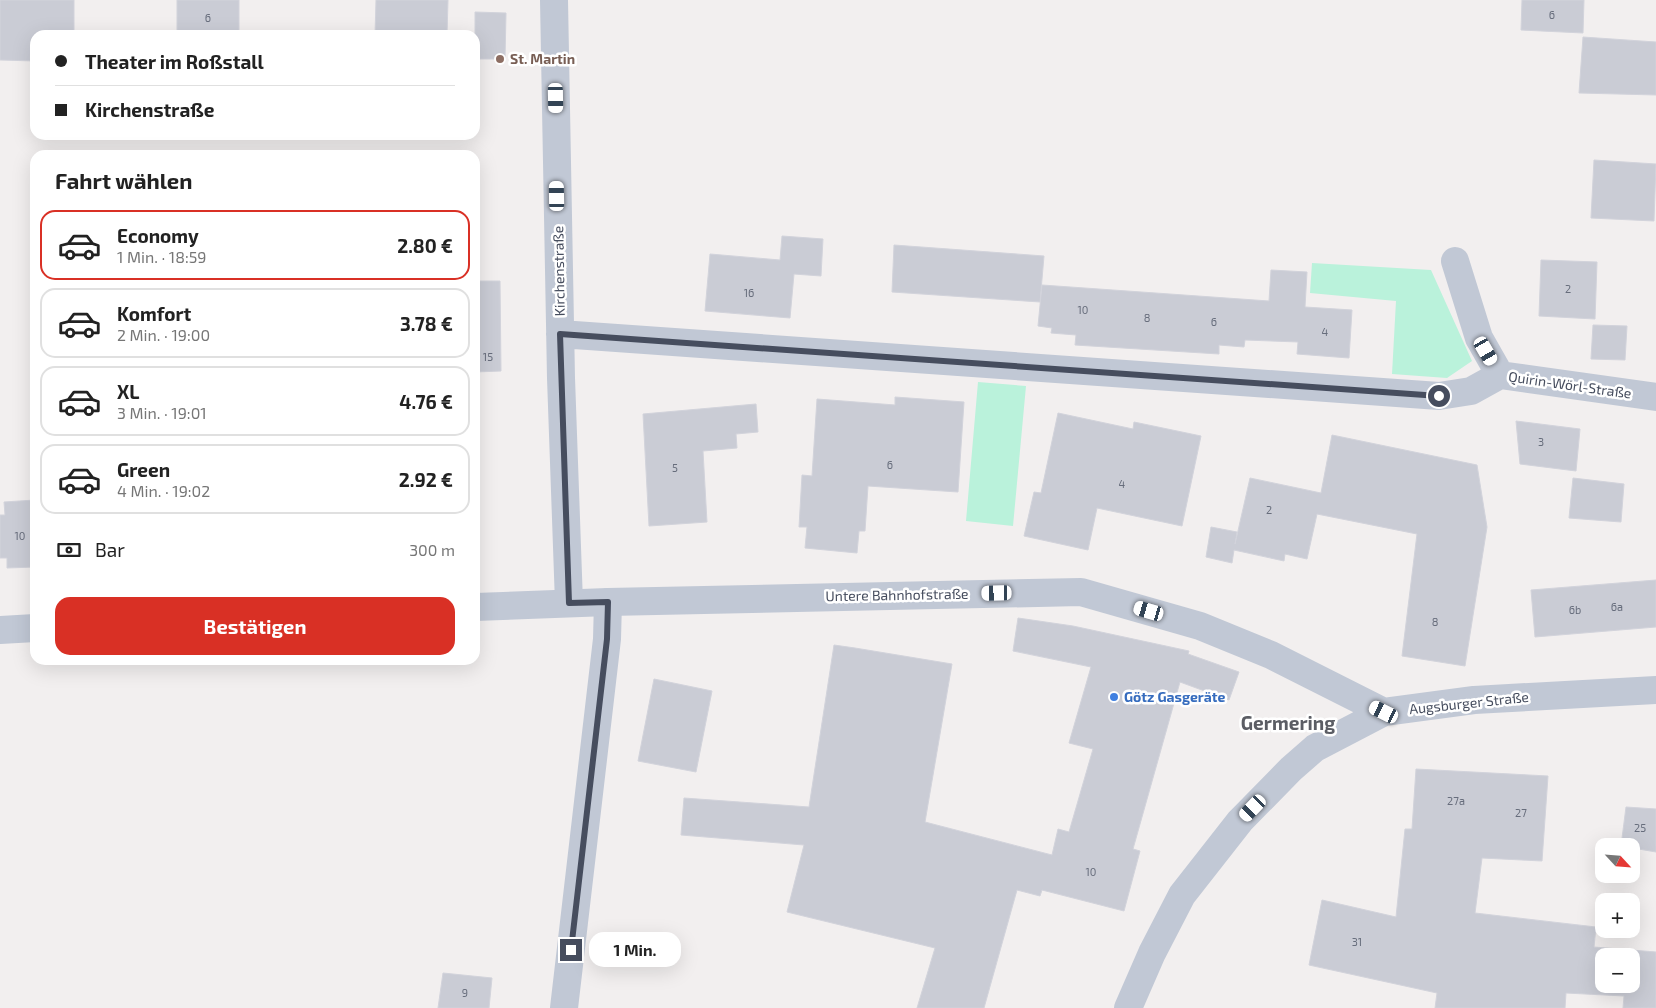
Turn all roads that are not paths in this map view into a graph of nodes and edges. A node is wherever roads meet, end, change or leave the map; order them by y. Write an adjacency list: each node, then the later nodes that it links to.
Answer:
1 (554, 0): 3 (street, Kirchenstraße)
2 (1455, 261): 4 (street)
3 (560, 334): 4 (street, Quirin-Wörl-Straße); 7 (street, Kirchenstraße)
4 (1500, 375): 5 (street, Quirin-Wörl-Straße)
5 (1656, 397)
6 (608, 602): 7 (street, Untere Bahnhofstraße); 12 (street, Untere Bahnhofstraße); 13 (street)
7 (569, 603): 8 (street, Untere Bahnhofstraße)
8 (480, 606)
9 (30, 628): 10 (street)
10 (0, 630)
11 (1656, 690): 12 (street, Augsburger Straße)
12 (1384, 712): 14 (street, Augsburger Straße)
13 (564, 1008)
14 (1128, 1008)

